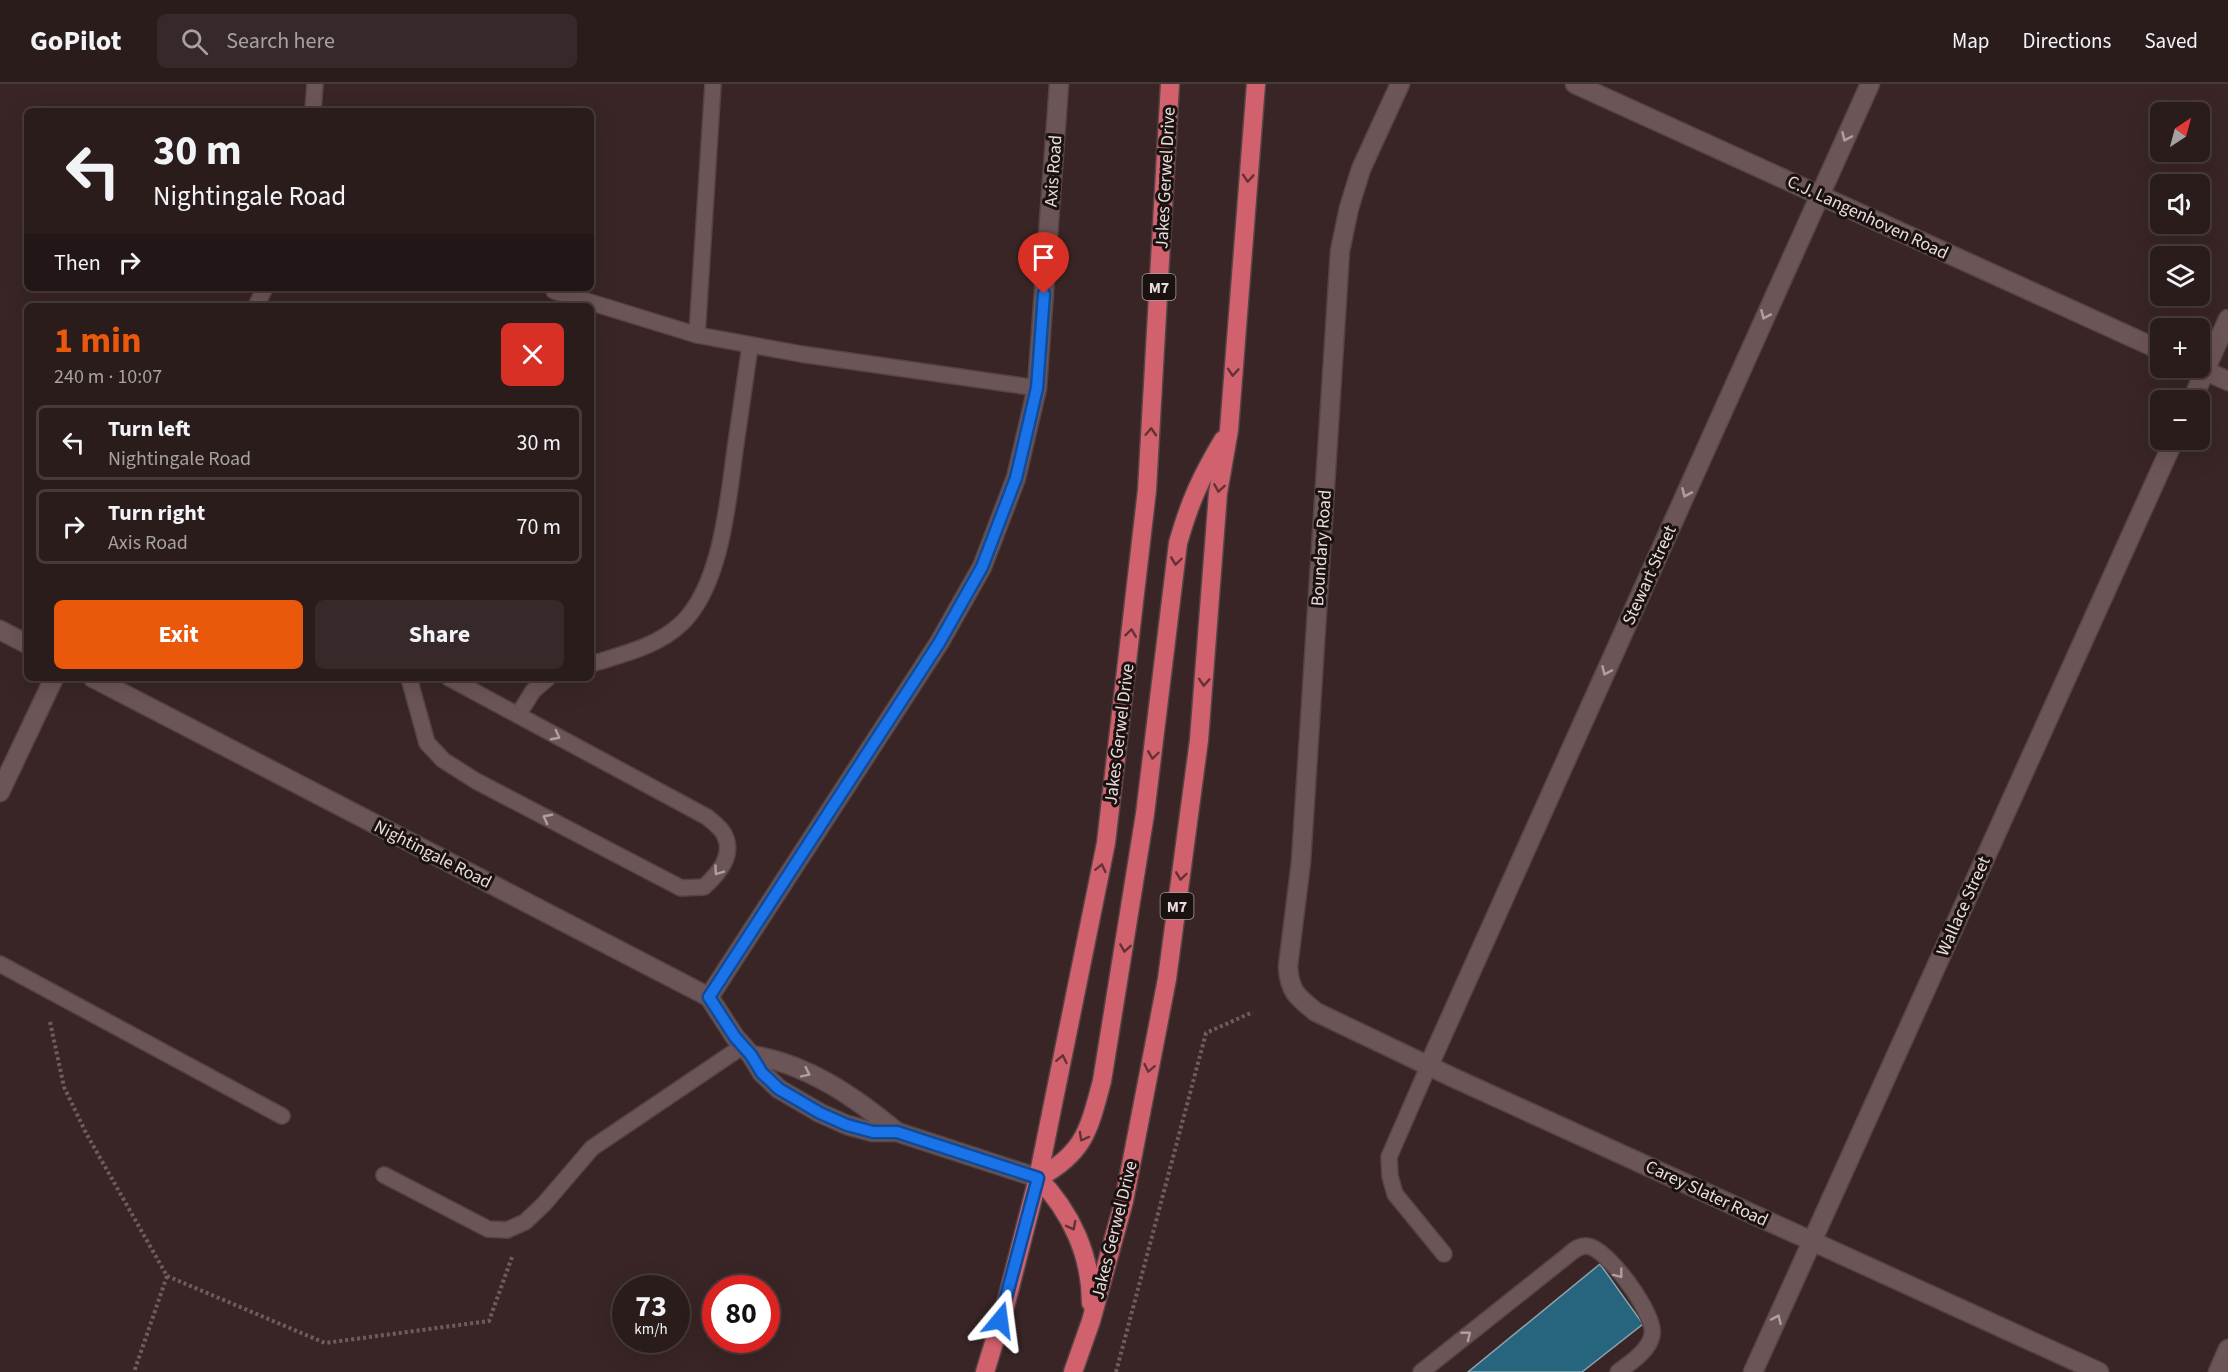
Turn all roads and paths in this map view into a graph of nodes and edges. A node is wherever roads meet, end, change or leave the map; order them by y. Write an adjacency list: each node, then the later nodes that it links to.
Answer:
1 (315, 84): 9 (lane)
2 (713, 84): 15 (lane)
3 (1059, 84): 21 (street, Axis Road)
4 (1170, 84): 44 (highway, Jakes Gerwel Drive / M7, one-way to 4)
5 (1256, 84): 22 (highway, Jakes Gerwel Drive / M7, one-way to 22)
6 (1400, 84): 38 (street, Boundary Road)
7 (1575, 84): 10 (street, C.J. Langenhoven Road)
8 (1870, 84): 10 (street, Stewart Street, one-way to 10)
9 (313, 108)
10 (1819, 196): 16 (street, C.J. Langenhoven Road); 40 (street, Stewart Street, one-way to 40)
11 (554, 291): 12 (lane)
12 (593, 303)
13 (594, 303): 15 (lane)
14 (2228, 320): 18 (street)
15 (697, 335): 17 (lane)
16 (2150, 345)
17 (750, 346): 21 (lane); 26 (lane)
18 (2210, 354)
19 (2210, 373): 20 (street)
20 (2228, 381)
21 (1037, 388): 36 (street, Axis Road)
22 (1229, 430): 44 (highway, one-way to 44); 49 (highway, Jakes Gerwel Drive / M7, one-way to 49)
23 (2169, 450): 46 (street, Wallace Street)
24 (0, 630): 25 (street)
25 (24, 642)
26 (594, 663)
27 (53, 681): 33 (street)
28 (99, 681): 36 (street, Nightingale Road)
29 (410, 681): 32 (lane, one-way to 29)
30 (455, 681): 32 (lane)
31 (545, 681): 32 (lane)
32 (518, 715)
33 (0, 792)
34 (0, 964): 35 (lane)
35 (42, 987): 41 (lane); 48 (path)
36 (709, 997): 39 (street, Nightingale Road)
37 (1253, 1012): 55 (path)
38 (1316, 1012): 40 (street, Carey Slater Road)
39 (747, 1050): 42 (street, Nightingale Road, one-way to 42); 42 (street, Nightingale Road); 45 (lane)
40 (1429, 1065): 46 (street, Carey Slater Road); 47 (lane)
41 (282, 1116)
42 (897, 1132): 44 (street, Nightingale Road)
43 (384, 1175): 45 (lane)
44 (1038, 1178): 49 (highway, one-way to 49); 53 (highway, Jakes Gerwel Drive / M7)
45 (525, 1222): 48 (path)
46 (1811, 1241): 57 (street, Wallace Street, one-way to 46); 58 (street, Carey Slater Road)
47 (1444, 1254)
48 (167, 1276): 52 (path)
49 (1091, 1321): 54 (highway, Jakes Gerwel Drive / M7)
50 (2228, 1349): 59 (street)
51 (1627, 1370): 56 (lane, one-way to 51)
52 (135, 1372)
53 (985, 1372)
54 (1074, 1372)
55 (1116, 1372)
56 (1421, 1372)
57 (1753, 1372)
58 (2099, 1372)
59 (2218, 1372)

